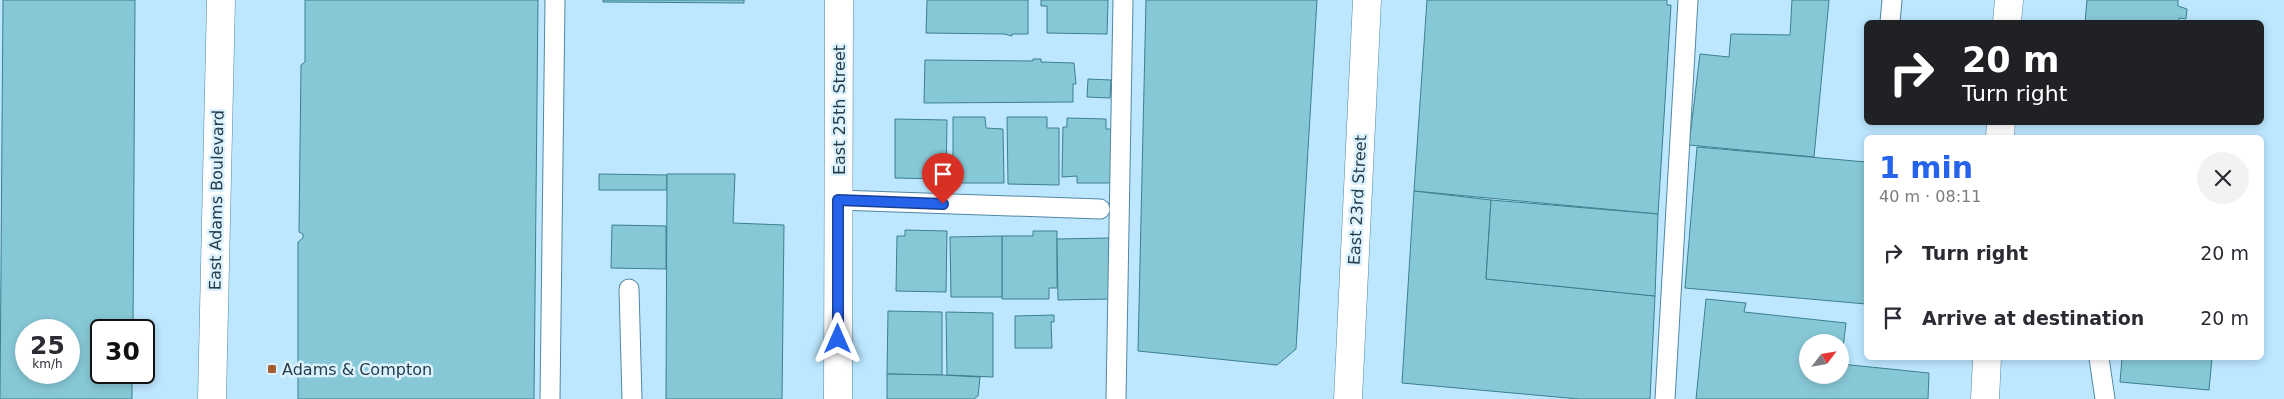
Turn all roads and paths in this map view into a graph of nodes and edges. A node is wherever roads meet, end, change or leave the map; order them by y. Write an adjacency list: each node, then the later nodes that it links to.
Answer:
1 (221, 0): 16 (street, East Adams Boulevard)
2 (555, 0): 17 (lane)
3 (839, 0): 11 (street, East 25th Street)
4 (1123, 0): 20 (lane)
5 (1367, 0): 21 (street, East 23rd Street)
6 (1688, 0): 22 (lane)
7 (1892, 0): 9 (lane)
8 (2009, 0): 10 (street)
9 (1890, 20)
10 (2007, 20)
11 (838, 200): 12 (lane); 19 (street, East 25th Street)
12 (1100, 209)
13 (629, 289): 18 (lane)
14 (1987, 360): 23 (street)
15 (2099, 360): 24 (lane)
16 (212, 399)
17 (550, 399)
18 (632, 399)
19 (838, 399)
20 (1116, 399)
21 (1348, 399)
22 (1664, 399)
23 (1985, 399)
24 (2105, 399)

